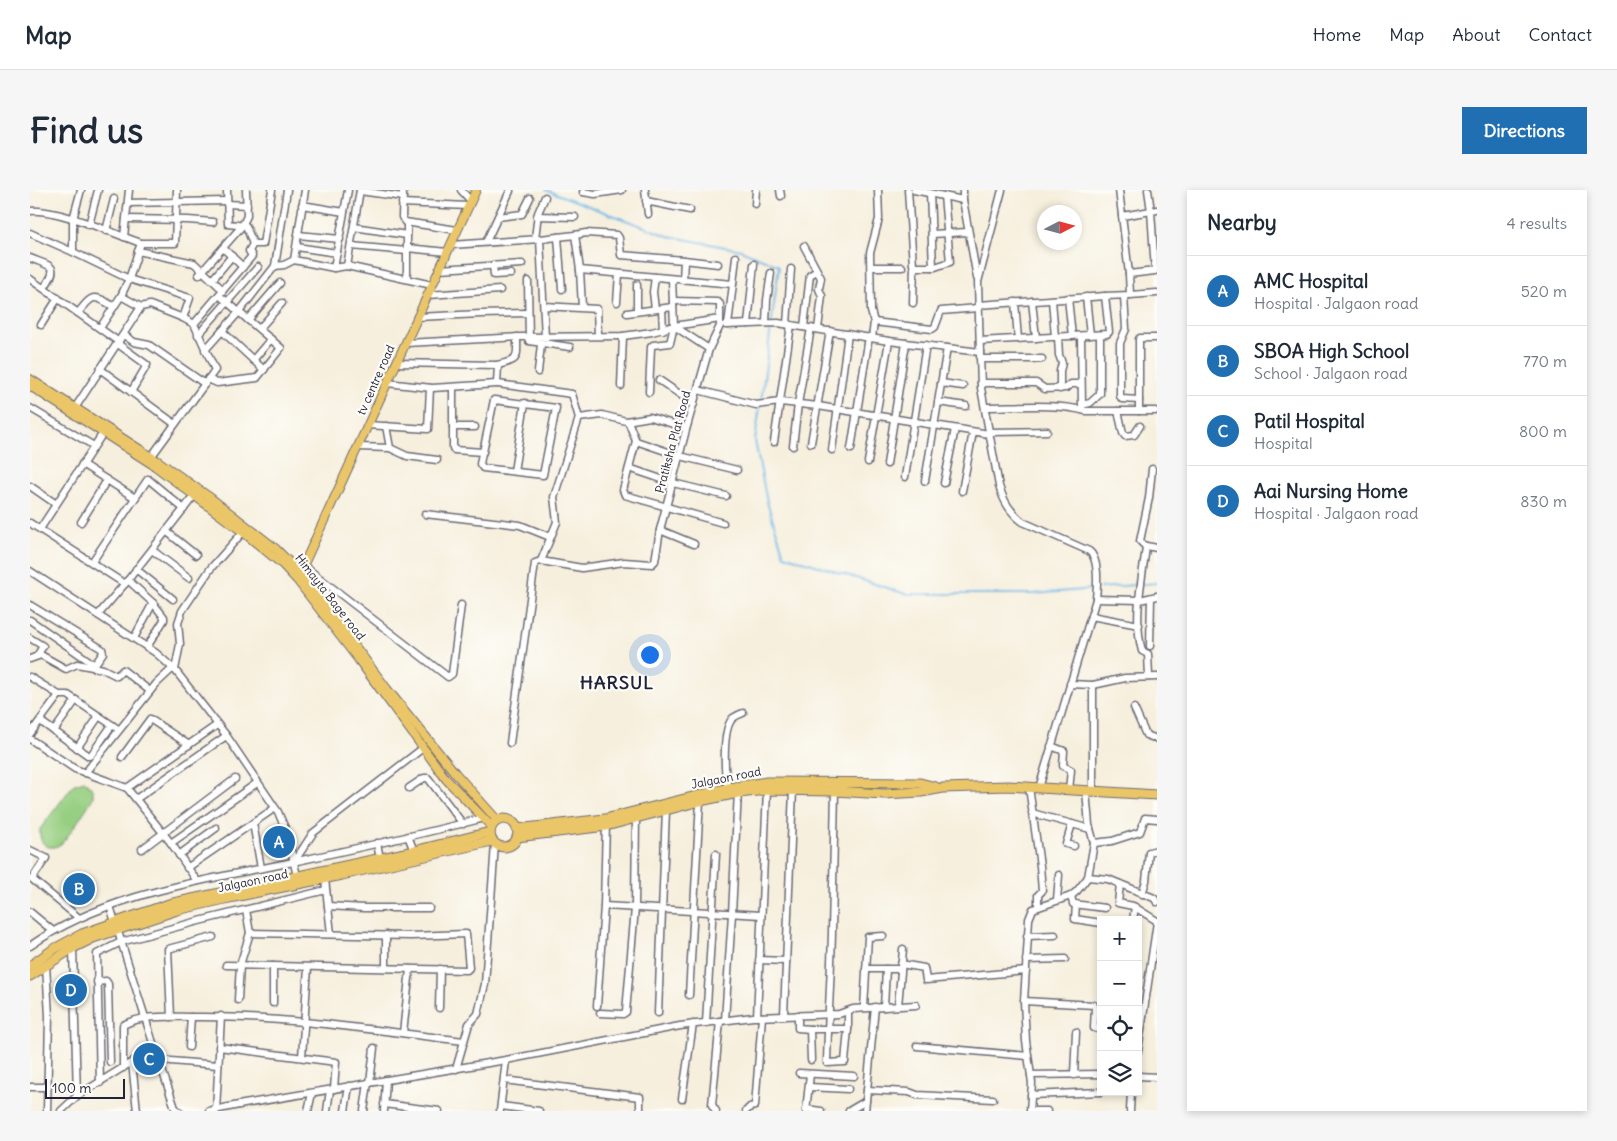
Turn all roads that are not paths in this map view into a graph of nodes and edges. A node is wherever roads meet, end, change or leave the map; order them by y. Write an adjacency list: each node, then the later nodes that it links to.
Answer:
1 (81, 190): 50 (street)
2 (98, 190): 55 (street)
3 (129, 190): 35 (street)
4 (177, 190): 34 (street)
5 (227, 190): 36 (street)
6 (246, 190): 39 (street)
7 (272, 190): 74 (street)
8 (288, 190): 75 (street)
9 (304, 190): 40 (street)
10 (348, 190): 44 (street)
11 (360, 190): 28 (street); 57 (street)
12 (461, 190): 37 (street)
13 (476, 190): 37 (main road, tv centre road)
14 (622, 190): 25 (street)
15 (645, 190): 32 (street)
16 (756, 190): 38 (street)
17 (878, 190): 102 (street)
18 (908, 190): 98 (street)
19 (914, 190): 26 (street)
20 (963, 190): 33 (street)
21 (1002, 190): 121 (street)
22 (1119, 190): 47 (street)
23 (1148, 190): 42 (street)
24 (510, 191): 48 (street)
25 (581, 191)
26 (934, 193): 27 (street); 63 (street)
27 (944, 196): 33 (street); 62 (street)
28 (403, 197): 37 (street); 54 (street)
29 (545, 197): 46 (street)
30 (530, 198): 48 (street)
31 (114, 199): 58 (street)
32 (646, 200): 41 (street); 45 (street)
33 (963, 200): 60 (street)
34 (177, 202): 35 (street); 36 (street); 52 (street)
35 (128, 203): 51 (street)
36 (227, 203): 39 (street); 56 (street)
37 (470, 203): 59 (main road, tv centre road)
38 (755, 204)
39 (247, 205): 56 (street)
40 (302, 205): 44 (street); 64 (street)
41 (690, 210)
42 (1154, 210): 47 (street); 106 (street)
43 (30, 211): 50 (street)
44 (344, 212): 69 (street)
45 (648, 214)
46 (537, 216): 49 (street); 70 (street)
47 (1122, 216): 112 (street)
48 (498, 217): 71 (street)
49 (575, 217)
50 (73, 219): 55 (street); 83 (street)
51 (126, 219): 52 (street); 67 (street)
52 (176, 220): 53 (street); 72 (street)
53 (213, 222)
54 (407, 223): 59 (street); 65 (street)
55 (90, 225): 58 (street)
56 (242, 226): 73 (street); 79 (street)
57 (354, 227): 65 (street); 76 (street)
58 (106, 230): 67 (street)
59 (457, 230): 80 (main road, tv centre road)
60 (968, 232): 62 (street); 121 (street)
61 (30, 233): 83 (street)
62 (948, 233): 63 (street); 99 (street)
63 (932, 234): 99 (street)
64 (298, 235): 69 (street); 78 (street)
65 (407, 235): 81 (street)
66 (575, 235): 68 (street); 89 (street); 104 (street)
67 (124, 237): 72 (street)
68 (558, 237): 70 (street); 127 (street)
69 (340, 239): 84 (street)
70 (538, 239): 71 (street); 146 (street)
71 (486, 242): 80 (street)
72 (141, 243): 82 (street)
73 (253, 244): 74 (street); 96 (street)
74 (264, 244): 75 (street)
75 (277, 246): 94 (street)
76 (351, 246): 81 (street); 95 (street)
77 (804, 246): 107 (street)
78 (297, 247): 84 (street); 88 (street)
79 (223, 248): 85 (street); 108 (street)
80 (449, 248): 81 (street); 103 (main road, tv centre road)
81 (407, 250): 116 (street)
82 (138, 251): 108 (street); 115 (street)
83 (73, 252): 115 (street)
84 (337, 253): 101 (street)
85 (232, 256): 96 (street); 118 (street)
86 (736, 257): 123 (street)
87 (30, 258): 126 (street)
88 (294, 260): 94 (street); 101 (street)
89 (684, 260): 91 (street); 119 (street)
90 (522, 264): 93 (street)
91 (718, 264)
92 (754, 264): 164 (street)
93 (493, 265): 103 (street); 110 (street)
94 (274, 266): 153 (street)
95 (347, 266): 101 (street); 116 (street)
96 (243, 267): 129 (street)
97 (902, 267): 102 (street)
98 (914, 267): 99 (street); 145 (street)
99 (933, 267)
100 (258, 268): 142 (street)
101 (334, 268)
102 (871, 268): 161 (street)
103 (440, 269): 124 (main road, tv centre road)
104 (580, 270): 111 (street); 149 (street)
105 (792, 270): 165 (street)
106 (1156, 270): 112 (street)
107 (817, 271): 170 (street); 170 (street)
108 (201, 273): 118 (street)
109 (771, 273): 162 (street)
110 (511, 274)
111 (619, 274): 113 (street); 140 (street)
112 (1129, 274): 134 (street)
113 (655, 277): 117 (street); 151 (street)
114 (30, 279): 126 (street)
115 (129, 279): 132 (street); 158 (street)
116 (407, 279): 124 (street)
117 (672, 279): 119 (street); 144 (street)
118 (212, 280): 129 (street)
119 (683, 280): 123 (street)
120 (528, 281): 156 (street)
121 (978, 282): 150 (street)
122 (280, 283): 159 (street)
123 (733, 284): 167 (street)
124 (432, 285): 131 (main road, tv centre road)
125 (637, 285): 152 (street)
126 (44, 288): 136 (street)
127 (562, 289)
128 (500, 290): 131 (street)
129 (221, 292): 142 (street); 163 (street)
130 (1157, 293): 134 (street)
131 (428, 294): 157 (main road, tv centre road)
132 (121, 296): 147 (street); 148 (street)
133 (1105, 296): 134 (street); 135 (street); 180 (street)
134 (1127, 296): 229 (street)
135 (1086, 297): 137 (street); 179 (street)
136 (58, 298): 155 (street); 166 (street)
137 (1068, 298): 138 (street); 183 (street)
138 (1052, 300): 139 (street); 187 (street)
139 (1032, 301): 141 (street); 189 (street)
140 (617, 302)
141 (1015, 302): 150 (street); 192 (street)
142 (228, 303): 153 (street); 177 (street)
143 (282, 303): 171 (street)
144 (673, 304): 151 (street); 160 (street); 168 (street)
145 (913, 304)
146 (544, 306): 149 (street); 181 (street)
147 (114, 307): 155 (street); 169 (street)
148 (141, 307): 158 (street); 176 (street)
149 (582, 307): 178 (street)
150 (978, 307): 161 (street); 194 (street)
151 (658, 309): 152 (street); 172 (street)
152 (637, 311): 154 (street)
153 (239, 312): 159 (street); 174 (street)
154 (627, 312)
155 (78, 313): 169 (street)
156 (528, 313): 157 (street); 186 (street)
157 (417, 317): 196 (main road, tv centre road)
158 (183, 318): 163 (street)
159 (248, 320): 171 (street)
160 (720, 322): 167 (street); 168 (street); 202 (street, Pratiksha Plat Road)
161 (874, 322): 188 (street)
162 (768, 323): 164 (street); 165 (street)
163 (194, 324): 177 (street)
164 (748, 324): 167 (street)
165 (789, 324): 170 (street); 230 (street)
166 (41, 325)
167 (728, 325)
168 (674, 326): 172 (street); 202 (street); 228 (street)
169 (100, 328): 195 (street)
170 (811, 328): 173 (street); 234 (street)
171 (259, 329): 191 (street)
172 (663, 330): 182 (street)
173 (830, 330): 175 (street); 235 (street)
174 (222, 331): 203 (street); 206 (street)
175 (848, 334): 188 (street); 241 (street)
176 (124, 335): 195 (street); 214 (street)
177 (198, 335): 203 (street)
178 (598, 335): 181 (street); 182 (street)
179 (1090, 335): 180 (street); 184 (street)
180 (1100, 335): 238 (street)
181 (545, 336): 186 (street)
182 (622, 336): 221 (street)
183 (1072, 336): 184 (street); 187 (street)
184 (1081, 336): 219 (street)
185 (517, 337): 186 (street); 196 (street); 208 (street)
186 (528, 337): 198 (street)
187 (1056, 337): 189 (street); 225 (street)
188 (870, 338): 193 (street); 245 (street)
189 (1036, 338): 192 (street)
190 (1157, 338): 229 (street)
191 (271, 339): 206 (street); 210 (street)
192 (1018, 339): 194 (street)
193 (888, 341): 197 (street); 246 (street)
194 (980, 341): 204 (street)
195 (119, 343): 209 (street); 227 (street)
196 (406, 343): 207 (main road, tv centre road)
197 (906, 343): 199 (street); 249 (street)
198 (541, 344): 200 (street); 211 (street)
199 (926, 346): 201 (street); 251 (street)
200 (570, 347)
201 (947, 348): 204 (street); 216 (street)
202 (709, 349): 226 (street, Pratiksha Plat Road)
203 (205, 350): 214 (street)
204 (980, 355): 205 (street); 217 (street)
205 (1042, 359)
206 (253, 360): 210 (street)
207 (396, 363): 208 (street); 215 (main road, tv centre road)
208 (497, 365): 218 (street)
209 (100, 369): 227 (street); 239 (street)
210 (264, 370): 214 (street)
211 (538, 372)
212 (30, 379): 239 (main road, Himayta Bage road)
213 (659, 380): 233 (street)
214 (206, 382): 252 (street)
215 (387, 383): 223 (street); 253 (main road, tv centre road)
216 (941, 383): 222 (street); 231 (street)
217 (981, 383): 225 (street); 237 (street)
218 (497, 384): 224 (street); 248 (street)
219 (1082, 384): 225 (street); 238 (street)
220 (30, 386): 263 (main road)
221 (621, 386)
222 (963, 386)
223 (430, 388): 224 (street); 255 (street)
224 (453, 388): 257 (street)
225 (1060, 388)
226 (698, 390): 230 (street); 233 (street, Pratiksha Plat Road)
227 (132, 392): 252 (street)
228 (649, 392)
229 (1139, 400): 243 (street)
230 (780, 402): 234 (street); 266 (street)
231 (938, 402): 236 (street); 254 (street)
232 (525, 403): 274 (street); 284 (street); 284 (street)
233 (694, 404): 259 (street, Pratiksha Plat Road)
234 (798, 404): 235 (street); 269 (street)
235 (818, 406): 241 (street); 267 (street)
236 (966, 406)
237 (985, 407): 238 (street); 264 (street)
238 (1082, 407): 242 (street)
239 (75, 408): 276 (main road, Himayta Bage road)
240 (32, 409): 247 (street); 268 (street)
241 (837, 409): 245 (street); 272 (street)
242 (1118, 411): 243 (street); 256 (street)
243 (1140, 411): 244 (street)
244 (1155, 411)
245 (856, 412): 246 (street); 273 (street)
246 (877, 415): 249 (street); 278 (street)
247 (30, 417)
248 (579, 418): 250 (street); 306 (street)
249 (895, 418): 251 (street); 280 (street)
250 (628, 421): 259 (street); 265 (street)
251 (915, 422): 254 (street); 285 (street)
252 (175, 424): 276 (street)
253 (368, 425): 255 (street); 270 (main road, tv centre road)
254 (934, 425): 260 (street); 287 (street)
255 (386, 426): 271 (street)
256 (1140, 426)
257 (453, 427): 258 (street); 274 (street)
258 (475, 427)
259 (686, 428): 275 (street, Pratiksha Plat Road)
260 (954, 429): 261 (street); 289 (street)
261 (973, 432): 264 (street); 291 (street)
262 (1047, 432): 264 (street)
263 (103, 433): 268 (street); 292 (main road)
264 (989, 433): 321 (street)
265 (636, 441): 275 (street); 281 (street)
266 (774, 442)
267 (812, 443)
268 (94, 446): 279 (street)
269 (793, 446)
270 (358, 447): 271 (street); 316 (main road, tv centre road)
271 (390, 448): 277 (street)
272 (832, 450)
273 (851, 450)
274 (482, 453): 284 (street)
275 (680, 456): 282 (street); 288 (street, Pratiksha Plat Road)
276 (151, 457): 292 (main road, Himayta Bage road)
277 (437, 460)
278 (868, 462)
279 (82, 464): 286 (street); 295 (street)
280 (887, 464)
281 (629, 468): 288 (street); 296 (street)
282 (737, 470)
283 (1152, 470): 308 (street)
284 (514, 471)
285 (905, 477)
286 (108, 480): 294 (street); 299 (street)
287 (925, 481)
288 (673, 483): 293 (street); 296 (street, Pratiksha Plat Road)
289 (944, 484)
290 (30, 486): 295 (street)
291 (962, 491)
292 (197, 493): 297 (street); 305 (main road); 316 (main road, Himayta Bage road)
293 (726, 496)
294 (135, 498): 297 (street); 313 (street)
295 (56, 504): 302 (street)
296 (667, 507): 301 (street); 303 (street, Pratiksha Plat Road)
297 (184, 508): 304 (street)
298 (426, 514): 306 (street)
299 (82, 522)
300 (30, 523): 302 (street)
301 (723, 523)
302 (40, 529): 313 (street)
303 (660, 530): 307 (street); 312 (street, Pratiksha Plat Road)
304 (166, 531): 310 (street); 311 (street)
305 (243, 532): 316 (main road); 338 (street)
306 (550, 538): 312 (street)
307 (694, 544)
308 (1146, 546): 309 (street); 322 (street)
309 (1157, 548)
310 (152, 550): 314 (street); 317 (street)
311 (196, 555)
312 (541, 561): 359 (street)
313 (92, 562): 318 (street)
314 (136, 569): 318 (street); 320 (street)
315 (30, 571): 326 (street)
316 (300, 573): 325 (street); 363 (main road); 395 (main road, Himayta Bage road)
317 (188, 578)
318 (126, 582): 323 (street); 326 (street)
319 (1154, 597): 322 (street); 333 (street)
320 (173, 599)
321 (1096, 599): 322 (street); 327 (street)
322 (1140, 600): 329 (street)
323 (153, 603): 331 (street); 334 (street)
324 (30, 605): 337 (street)
325 (461, 605)
326 (98, 615): 331 (street)
327 (1091, 616): 329 (street); 342 (street)
328 (30, 620): 337 (street)
329 (1139, 626): 335 (street)
330 (30, 638): 336 (street)
331 (134, 638): 334 (street)
332 (1157, 642): 333 (street)
333 (1150, 646): 335 (street)
334 (147, 647): 338 (street)
335 (1142, 651): 340 (street)
336 (33, 658): 337 (street)
337 (94, 666): 344 (street)
338 (174, 669): 344 (street); 352 (street)
339 (30, 677): 345 (street)
340 (1149, 677): 341 (street); 343 (street)
341 (1157, 677)
342 (1070, 684): 343 (street); 361 (street)
343 (1093, 685): 378 (street)
344 (150, 691): 353 (street)
345 (59, 695): 346 (street); 350 (street)
346 (76, 700): 349 (street); 354 (street)
347 (1134, 708): 358 (street)
348 (743, 713): 373 (street)
349 (99, 716): 351 (street); 362 (street)
350 (40, 721): 354 (street); 355 (street)
351 (112, 725): 353 (street); 362 (street)
352 (217, 725): 356 (street); 360 (street)
353 (118, 729): 365 (street)
354 (54, 731): 362 (street)
355 (30, 734)
356 (226, 736): 367 (street); 380 (street)
357 (30, 739): 365 (street)
358 (1157, 739)
359 (510, 743)
360 (189, 745): 364 (street); 369 (street)
361 (1051, 746): 372 (street); 376 (street)
362 (77, 748)
363 (423, 748): 386 (main road); 409 (street)
364 (122, 757)
365 (85, 773): 369 (street)
366 (235, 779): 394 (street)
367 (257, 783): 382 (street); 398 (street)
368 (1029, 787): 371 (highway, Jalgaon road); 372 (highway, Jalgaon road); 384 (street)
369 (127, 788): 380 (street)
370 (409, 788): 390 (street)
371 (943, 788): 373 (highway, Jalgaon road); 377 (highway, Jalgaon road)
372 (1039, 788): 376 (highway, Jalgaon road)
373 (735, 789): 374 (highway, Jalgaon road); 381 (highway, Jalgaon road); 385 (highway, Jalgaon road); 437 (street)
374 (767, 790): 375 (highway, Jalgaon road); 438 (street)
375 (793, 790): 377 (highway, Jalgaon road); 459 (street)
376 (1069, 790): 378 (highway, Jalgaon road)
377 (835, 791): 487 (street)
378 (1089, 791): 379 (highway, Jalgaon road); 393 (street)
379 (1157, 795)
380 (136, 799): 394 (street)
381 (700, 801): 383 (highway, Jalgaon road); 435 (street)
382 (275, 808): 389 (street); 409 (street)
383 (666, 810): 385 (highway, Jalgaon road); 433 (street)
384 (1032, 813): 391 (street); 427 (street)
385 (636, 815): 388 (highway, Jalgaon road); 429 (street)
386 (484, 818): 390 (street); 395 (main road)
387 (1157, 819): 400 (street)
388 (606, 822): 396 (highway, Jalgaon road); 426 (street)
389 (253, 823): 410 (street); 411 (street)
390 (463, 824): 397 (street)
391 (1072, 824): 393 (street); 401 (street)
392 (216, 828): 407 (street)
393 (1090, 829): 400 (street)
394 (163, 833): 398 (street); 402 (street)
395 (494, 833): 396 (highway); 396 (highway); 405 (highway, Jalgaon road); 415 (highway, Jalgaon road); 506 (street)
396 (517, 833)
397 (408, 836): 399 (street); 405 (street)
398 (171, 843): 407 (street)
399 (377, 843): 408 (street); 409 (street)
400 (1094, 843): 414 (street)
401 (1074, 846)
402 (142, 849)
403 (30, 850): 440 (street)
404 (1157, 850): 419 (street)
405 (414, 851): 408 (highway, Jalgaon road)
406 (716, 854): 436 (street)
407 (179, 855): 410 (street)
408 (380, 859): 413 (highway, Jalgaon road)
409 (294, 862): 411 (street); 413 (street)
410 (187, 868): 416 (street)
411 (261, 868): 416 (street)
412 (1059, 875): 421 (street)
413 (297, 876): 443 (highway, Jalgaon road)
414 (1088, 877): 417 (street); 420 (street)
415 (325, 879): 418 (street); 443 (highway, Jalgaon road)
416 (197, 881): 424 (street)
417 (1120, 884): 419 (street); 431 (street)
418 (326, 890): 425 (street); 432 (street)
419 (1142, 894): 422 (street)
420 (1071, 896): 421 (street); 423 (street)
421 (1057, 900): 427 (street)
422 (1157, 900)
423 (1076, 904): 430 (street); 441 (street)
424 (110, 906): 440 (street); 443 (street)
425 (328, 906): 428 (street); 446 (street)
426 (604, 906): 429 (street); 429 (street)
427 (1038, 906): 450 (street)
428 (429, 908)
429 (635, 908): 433 (street)
430 (1105, 908)
431 (1135, 908): 439 (street); 442 (street)
432 (246, 910): 445 (street); 452 (street)
433 (662, 910): 435 (street); 486 (street)
434 (30, 912): 444 (street)
435 (693, 912): 436 (street); 475 (street)
436 (714, 913): 437 (street); 497 (street)
437 (732, 914): 438 (street); 496 (street)
438 (761, 915): 457 (street)
439 (1134, 916)
440 (79, 918): 444 (street)
441 (1097, 922)
442 (1157, 922): 499 (street)
443 (116, 926): 452 (street); 454 (highway, Jalgaon road); 463 (highway, Jalgaon road)
444 (53, 932): 453 (street)
445 (250, 933): 446 (street); 462 (street)
446 (331, 934): 447 (street)
447 (386, 935): 467 (street); 469 (street)
448 (1055, 935): 450 (street)
449 (883, 936): 470 (street)
450 (1027, 936): 458 (street)
451 (213, 937): 490 (street)
452 (122, 942): 474 (street); 492 (street)
453 (30, 946)
454 (73, 948): 460 (highway, Jalgaon road); 544 (street)
455 (903, 949): 466 (street)
456 (1065, 959): 458 (street)
457 (759, 960): 459 (street); 494 (street)
458 (1026, 960): 472 (street)
459 (786, 961): 488 (street)
460 (46, 965): 473 (highway, Jalgaon road); 536 (street)
461 (226, 965): 462 (street)
462 (240, 965): 464 (street); 476 (street)
463 (30, 966)
464 (273, 966): 465 (street); 478 (street)
465 (308, 966): 467 (street); 495 (street)
466 (901, 966): 471 (street); 472 (street); 480 (street)
467 (386, 968): 468 (street)
468 (410, 968): 469 (street); 505 (street)
469 (440, 969): 483 (street)
470 (866, 969): 471 (street); 484 (street)
471 (886, 969): 482 (street)
472 (1026, 971): 477 (street)
473 (30, 976)
474 (97, 982): 517 (street); 532 (street)
475 (689, 995)
476 (238, 1000)
477 (1024, 1001): 503 (street); 512 (street)
478 (272, 1003)
479 (916, 1005): 480 (street)
480 (898, 1006): 482 (street)
481 (875, 1007): 482 (street); 484 (street); 540 (street)
482 (884, 1007)
483 (439, 1008)
484 (864, 1008): 485 (street)
485 (848, 1011): 487 (street); 502 (street)
486 (658, 1013)
487 (828, 1014): 489 (street); 500 (street)
488 (784, 1015): 489 (street); 494 (street)
489 (798, 1015): 501 (street)
490 (171, 1016): 492 (street); 493 (street)
491 (221, 1016): 493 (street); 495 (street); 510 (street)
492 (146, 1017): 507 (street); 520 (street)
493 (191, 1017): 508 (street)
494 (759, 1017): 496 (street); 565 (street)
495 (305, 1021): 505 (street); 513 (street)
496 (723, 1021): 497 (street); 564 (street)
497 (706, 1023): 498 (street)
498 (693, 1024): 515 (street); 547 (street)
499 (1142, 1024)
500 (827, 1028): 501 (street); 502 (street); 502 (street)
501 (810, 1029): 516 (street)
502 (848, 1029)
503 (1097, 1029)
504 (1076, 1032): 524 (street)
505 (403, 1034): 506 (street)
506 (464, 1041): 521 (street)
507 (154, 1046): 514 (street); 518 (street)
508 (189, 1046)
509 (917, 1046): 512 (street)
510 (219, 1047): 513 (street); 519 (street)
511 (374, 1048): 533 (street)
512 (1028, 1056): 526 (street)
513 (302, 1057): 538 (street)
514 (159, 1060): 519 (street); 551 (street)
515 (506, 1060): 521 (street); 531 (street)
516 (811, 1060)
517 (110, 1062)
518 (132, 1062): 520 (street); 556 (street)
519 (218, 1065): 552 (street)
520 (123, 1068): 532 (street)
521 (456, 1069): 530 (street)
522 (799, 1073): 523 (street)
523 (810, 1074): 527 (street); 537 (street)
524 (1074, 1074): 525 (street); 526 (street)
525 (1097, 1074)
526 (1031, 1075): 543 (street)
527 (854, 1076)
528 (1142, 1076): 529 (street)
529 (1157, 1077)
530 (386, 1080): 533 (street); 549 (street)
531 (504, 1080): 550 (street); 563 (street)
532 (100, 1083): 544 (street)
533 (369, 1083): 534 (street); 560 (street)
534 (349, 1086): 538 (street); 559 (street)
535 (30, 1087): 536 (street)
536 (48, 1087): 554 (street)
537 (809, 1087): 539 (street); 553 (street)
538 (332, 1089): 542 (street); 558 (street)
539 (848, 1089)
540 (867, 1090): 546 (street); 548 (street)
541 (1097, 1092): 543 (street)
542 (312, 1093): 552 (street); 557 (street)
543 (1031, 1095): 569 (street)
544 (77, 1096): 555 (street)
545 (1131, 1096): 571 (street)
546 (993, 1099)
547 (682, 1100)
548 (866, 1101): 567 (street); 568 (street)
549 (384, 1108): 561 (street)
550 (500, 1109): 562 (street)
551 (176, 1110)
552 (214, 1110)
553 (806, 1110): 566 (street)
554 (47, 1111)
555 (61, 1111)
556 (137, 1111)
557 (308, 1111)
558 (327, 1111)
559 (346, 1111)
560 (364, 1111)
561 (439, 1111)
562 (539, 1111)
563 (640, 1111)
564 (716, 1111)
565 (746, 1111)
566 (821, 1111)
567 (849, 1111)
568 (865, 1111)
569 (1030, 1111): 570 (street)
570 (1047, 1111)
571 (1130, 1111)

